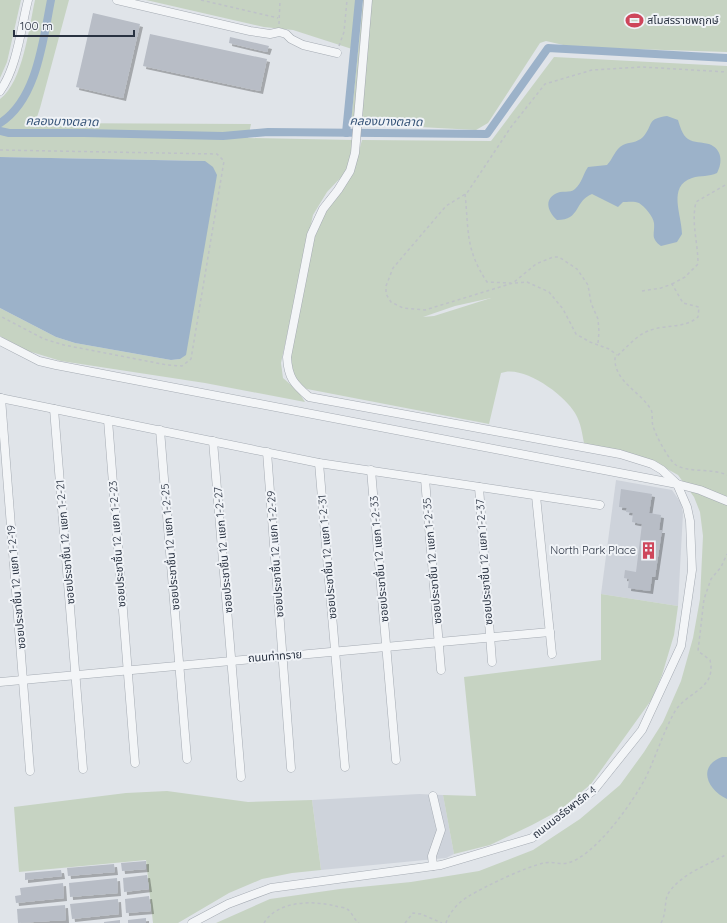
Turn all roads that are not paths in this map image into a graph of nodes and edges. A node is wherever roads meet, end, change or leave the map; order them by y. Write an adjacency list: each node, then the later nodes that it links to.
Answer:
1 (28, 0): 5 (street)
2 (117, 0): 4 (street)
3 (368, 0): 16 (street)
4 (335, 52)
5 (0, 91)
6 (0, 341): 16 (street)
7 (0, 398): 8 (street); 34 (street, ซอยประชาชื่น 12 แยก 1-2-19)
8 (54, 409): 9 (street); 33 (street, ซอยประชาชื่น 12 แยก 1-2-21)
9 (108, 420): 10 (street); 31 (street, ซอยประชาชื่น 12 แยก 1-2-23)
10 (160, 430): 11 (street); 30 (street, ซอยประชาชื่น 12 แยก 1-2-25)
11 (213, 441): 12 (street); 28 (street, ซอยประชาชื่น 12 แยก 1-2-27)
12 (267, 452): 13 (street); 27 (street, ซอยประชาชื่น 12 แยก 1-2-29)
13 (319, 463): 14 (street); 25 (street, ซอยประชาชื่น 12 แยก 1-2-31)
14 (371, 470): 15 (street); 24 (street, ซอยประชาชื่น 12 แยก 1-2-33)
15 (425, 479): 17 (street); 23 (street, ซอยประชาชื่น 12 แยก 1-2-35)
16 (677, 484): 19 (street); 45 (street, ถนนนอร์ธพาร์ค 4)
17 (479, 487): 18 (street); 22 (street, ซอยประชาชื่น 12 แยก 1-2-37)
18 (536, 496): 20 (street); 21 (street)
19 (727, 501)
20 (600, 505)
21 (550, 632): 22 (street, ถนนท่าทราย); 26 (street)
22 (490, 637): 23 (street, ถนนท่าทราย); 29 (street, ซอยประชาชื่น 12 แยก 1-2-37)
23 (439, 643): 24 (street, ถนนท่าทราย); 32 (street, ซอยประชาชื่น 12 แยก 1-2-35)
24 (387, 648): 25 (street, ถนนท่าทราย); 37 (street, ซอยประชาชื่น 12 แยก 1-2-33)
25 (335, 652): 27 (street, ถนนท่าทราย); 39 (street, ซอยประชาชื่น 12 แยก 1-2-31)
26 (552, 654)
27 (283, 656): 28 (street, ถนนท่าทราย); 40 (street, ซอยประชาชื่น 12 แยก 1-2-29)
28 (232, 660): 30 (street, ถนนท่าทราย); 43 (street, ซอยประชาชื่น 12 แยก 1-2-27)
29 (492, 662)
30 (180, 664): 31 (street, ถนนท่าทราย); 36 (street, ซอยประชาชื่น 12 แยก 1-2-25)
31 (127, 669): 33 (street, ถนนท่าทราย); 38 (street, ซอยประชาชื่น 12 แยก 1-2-23)
32 (441, 670)
33 (76, 675): 34 (street, ถนนท่าทราย); 41 (street, ซอยประชาชื่น 12 แยก 1-2-21)
34 (23, 680): 35 (street, ถนนท่าทราย); 42 (street, ซอยประชาชื่น 12 แยก 1-2-19)
35 (0, 682)
36 (187, 759)
37 (396, 760)
38 (135, 763)
39 (345, 767)
40 (291, 768)
41 (83, 769)
42 (30, 771)
43 (241, 777)
44 (433, 796): 45 (street)
45 (433, 866): 46 (street, ถนนนอร์ธพาร์ค 4)
46 (192, 923)

